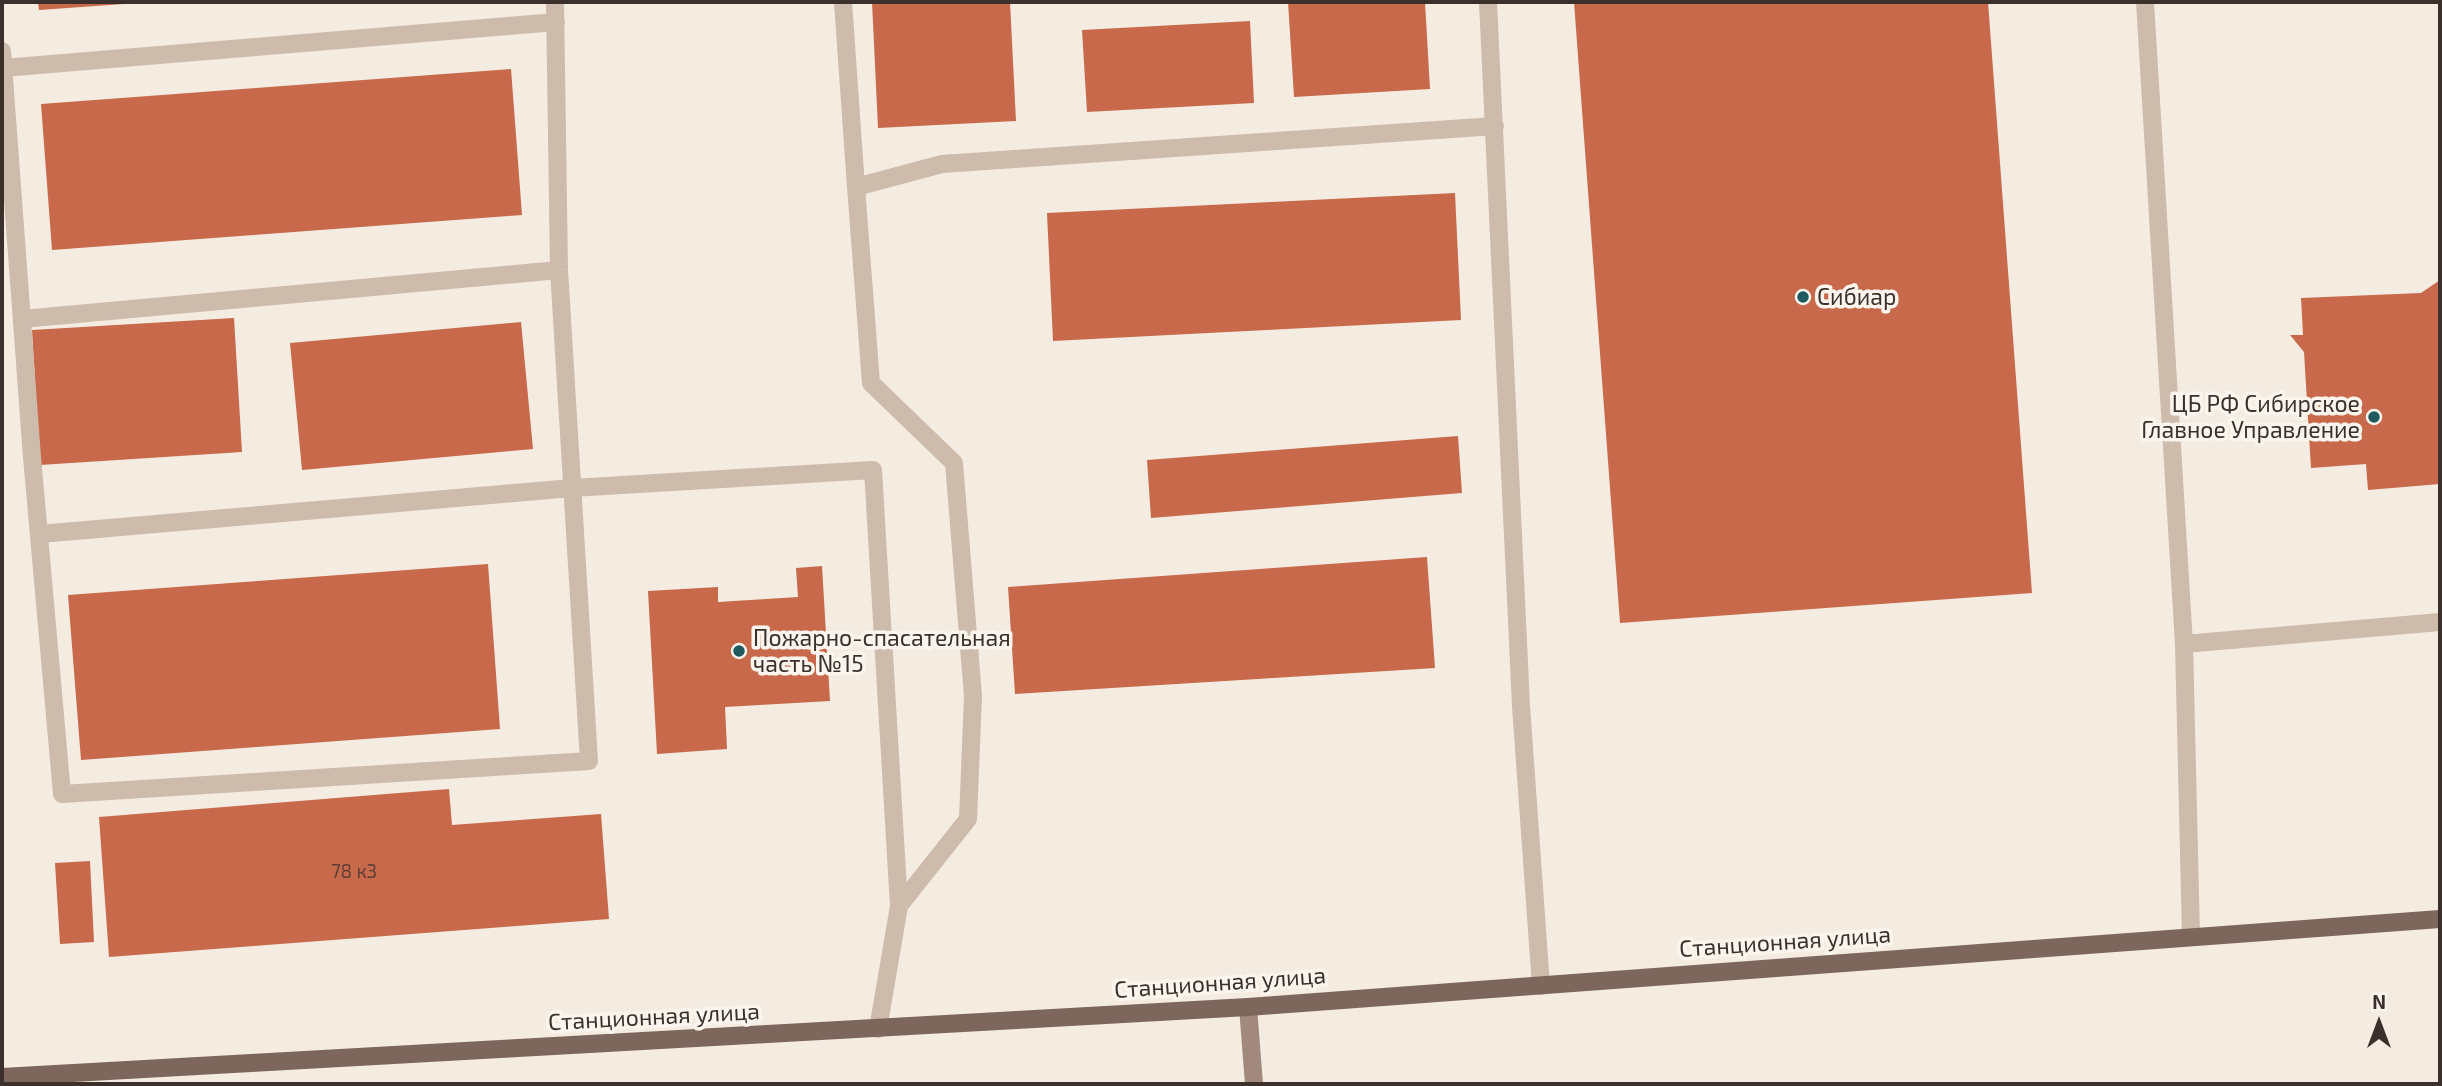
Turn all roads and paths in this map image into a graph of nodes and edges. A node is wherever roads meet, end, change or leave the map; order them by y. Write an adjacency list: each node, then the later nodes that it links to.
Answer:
1 (555, 2): 5 (lane)
2 (843, 2): 8 (lane)
3 (1488, 2): 7 (lane)
4 (2145, 2): 14 (lane)
5 (556, 22): 6 (lane); 9 (lane)
6 (2, 60): 10 (lane)
7 (1495, 126): 8 (lane); 18 (lane)
8 (856, 187): 15 (lane)
9 (559, 270): 10 (lane); 11 (lane)
10 (22, 319): 12 (lane)
11 (572, 488): 12 (lane); 12 (lane); 15 (lane)
12 (40, 534)
13 (2440, 622): 14 (lane)
14 (2184, 644): 17 (lane)
15 (900, 906): 20 (lane)
16 (2440, 919): 17 (main road, Станционная улица)
17 (2191, 936): 18 (main road, Станционная улица)
18 (1541, 986): 19 (main road, Станционная улица)
19 (1248, 1007): 20 (main road, Станционная улица); 22 (street)
20 (878, 1029): 21 (main road, Станционная улица)
21 (2, 1077)
22 (1254, 1084)

